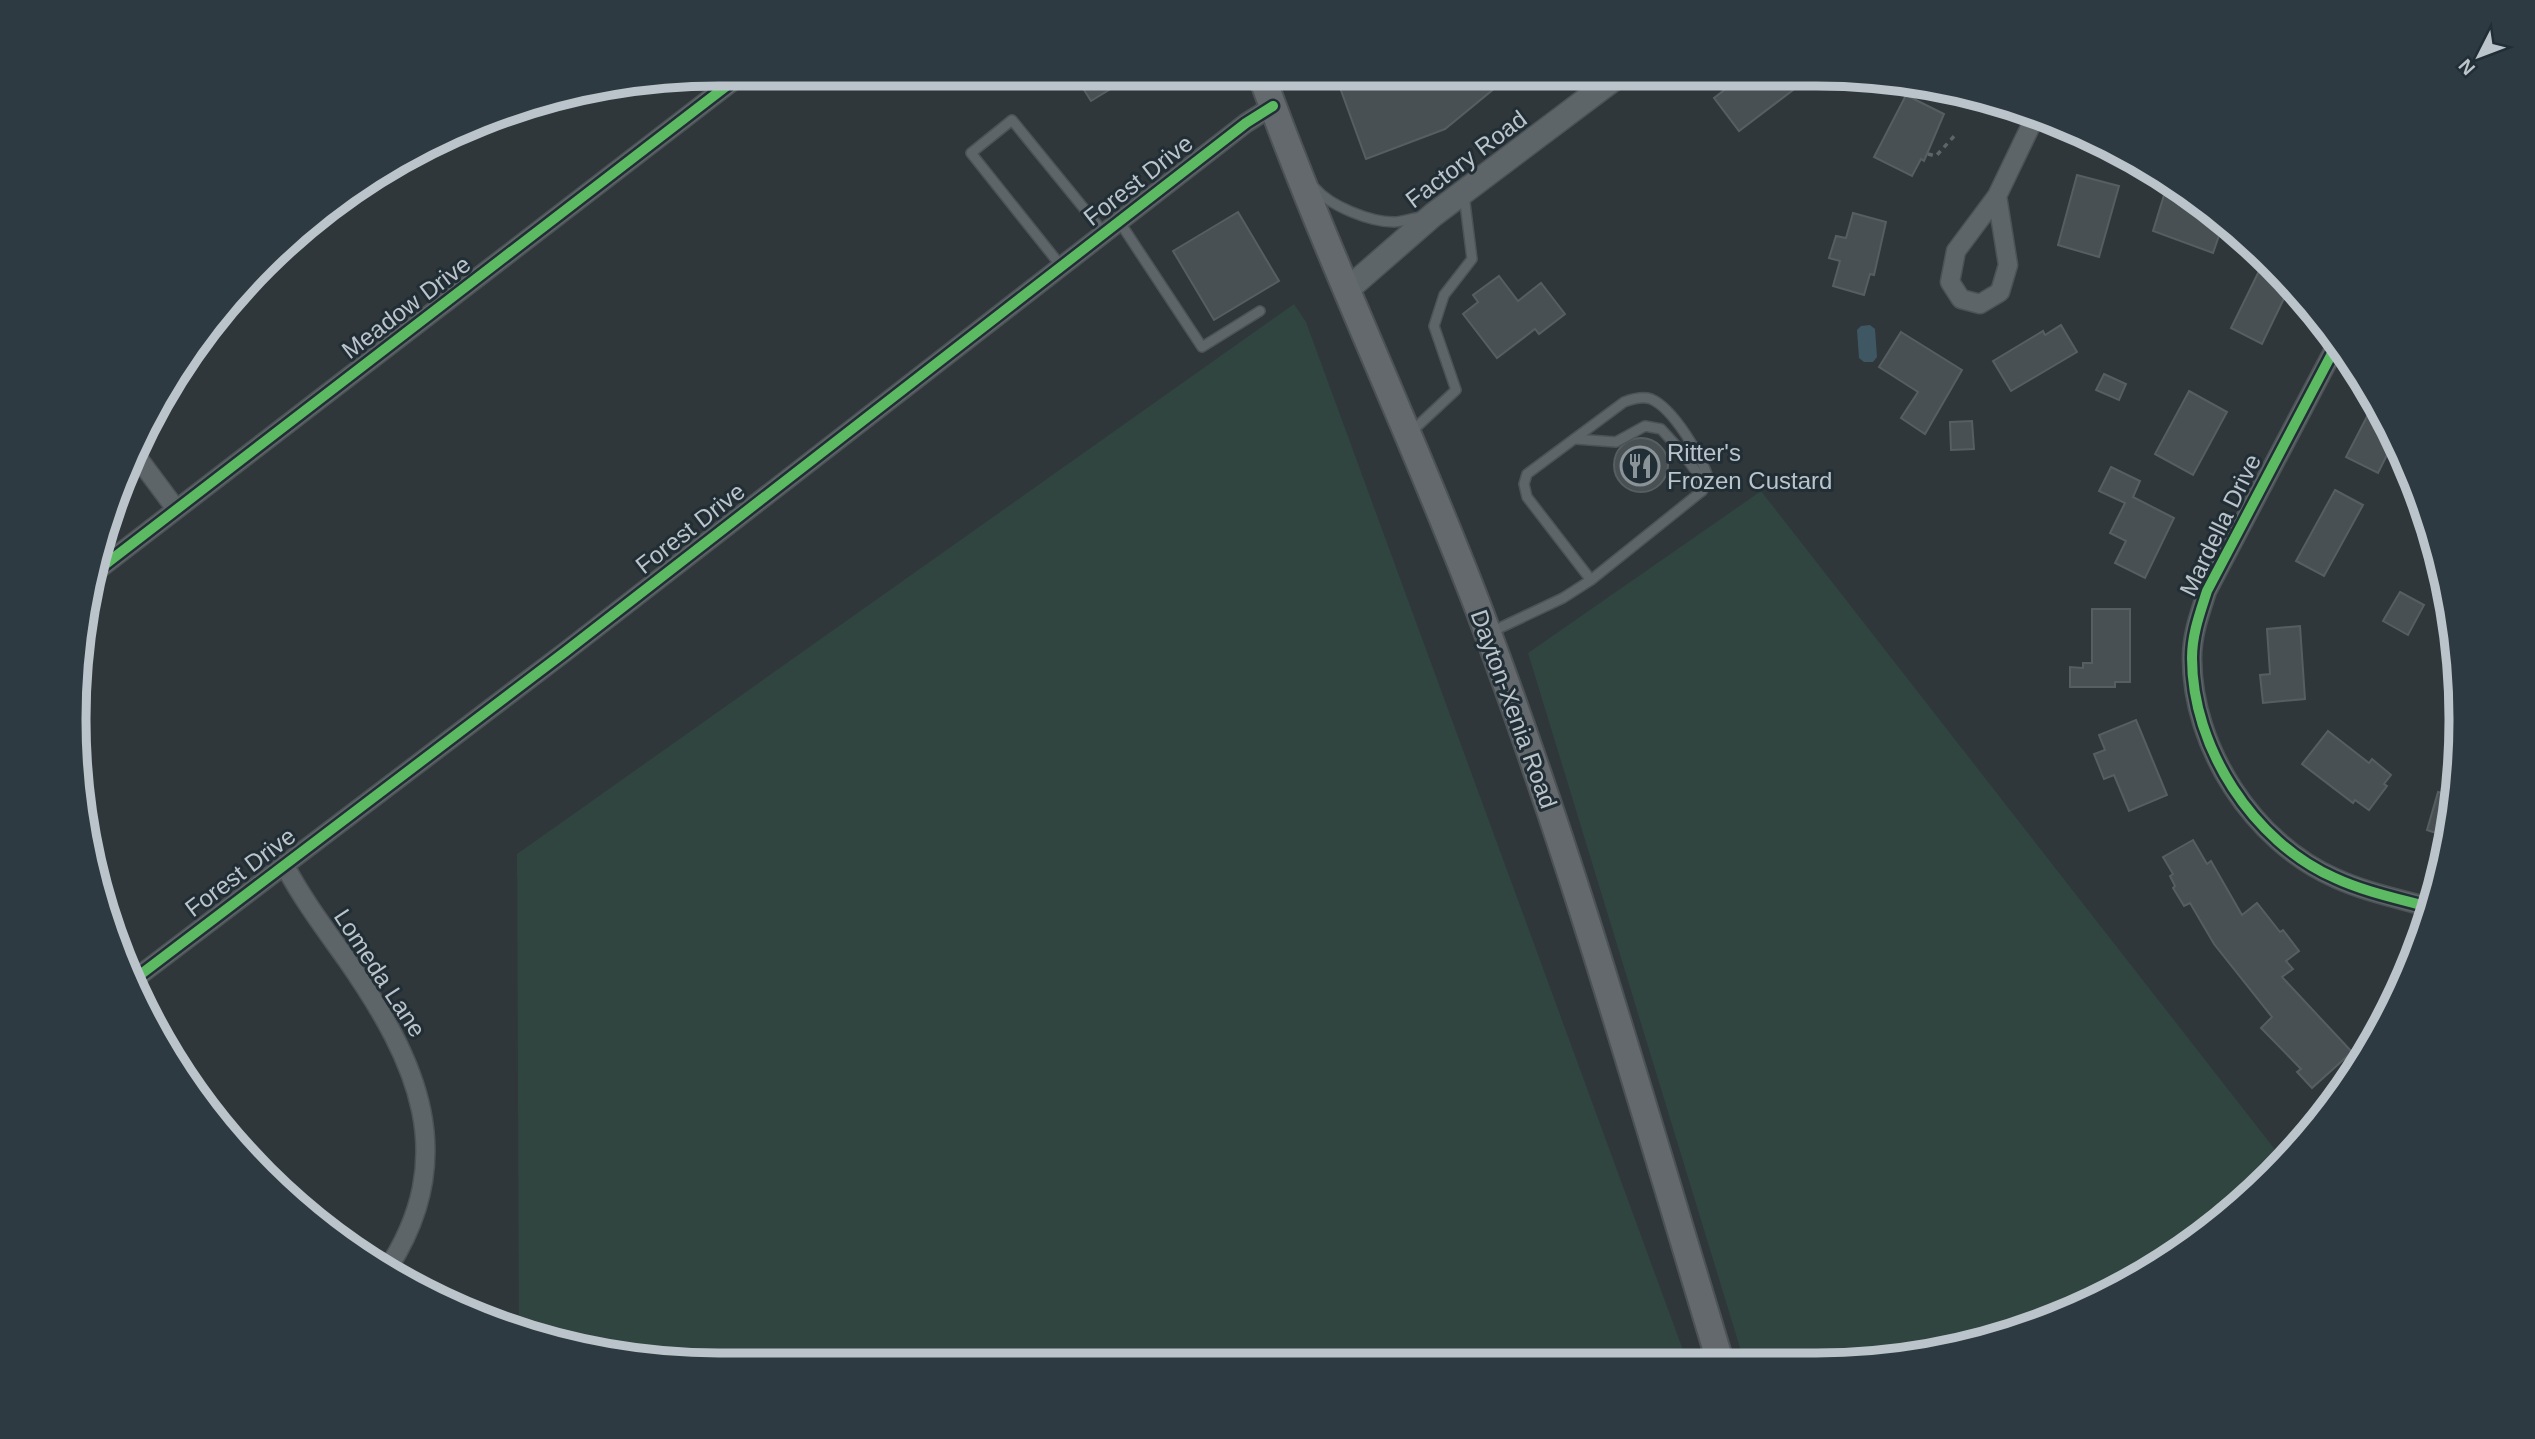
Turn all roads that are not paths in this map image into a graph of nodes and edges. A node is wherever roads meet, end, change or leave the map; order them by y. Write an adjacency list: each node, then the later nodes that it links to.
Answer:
1 (726, 86): 20 (street, Meadow Drive)
2 (1266, 86): 4 (main road, Dayton-Xenia Road)
3 (1604, 86): 7 (street, Factory Road)
4 (1273, 106): 6 (main road, Dayton-Xenia Road); 10 (street, Forest Drive)
5 (2032, 124): 8 (street)
6 (1295, 164): 9 (lane); 13 (main road, Dayton-Xenia Road)
7 (1464, 192): 9 (street, Factory Road); 16 (lane)
8 (1997, 196): 8 (street)
9 (1433, 215): 13 (street, Factory Road)
10 (1119, 221): 11 (street, Forest Drive); 14 (lane)
11 (1104, 233): 12 (street, Forest Drive); 12 (lane)
12 (1061, 266): 24 (street, Forest Drive)
13 (1347, 289): 16 (main road, Dayton-Xenia Road)
14 (1260, 311)
15 (2332, 353): 25 (street, Mardella Drive)
16 (1407, 436): 23 (main road, Dayton-Xenia Road)
17 (1574, 439): 19 (lane); 19 (lane); 22 (lane)
18 (141, 462): 20 (street)
19 (1702, 491): 22 (lane)
20 (176, 509): 21 (street, Meadow Drive)
21 (105, 564)
22 (1591, 580): 23 (lane)
23 (1487, 633): 28 (main road, Dayton-Xenia Road)
24 (285, 866): 26 (street, Forest Drive); 27 (street, Lomeda Lane)
25 (2422, 905)
26 (140, 975)
27 (392, 1261)
28 (1718, 1353)

